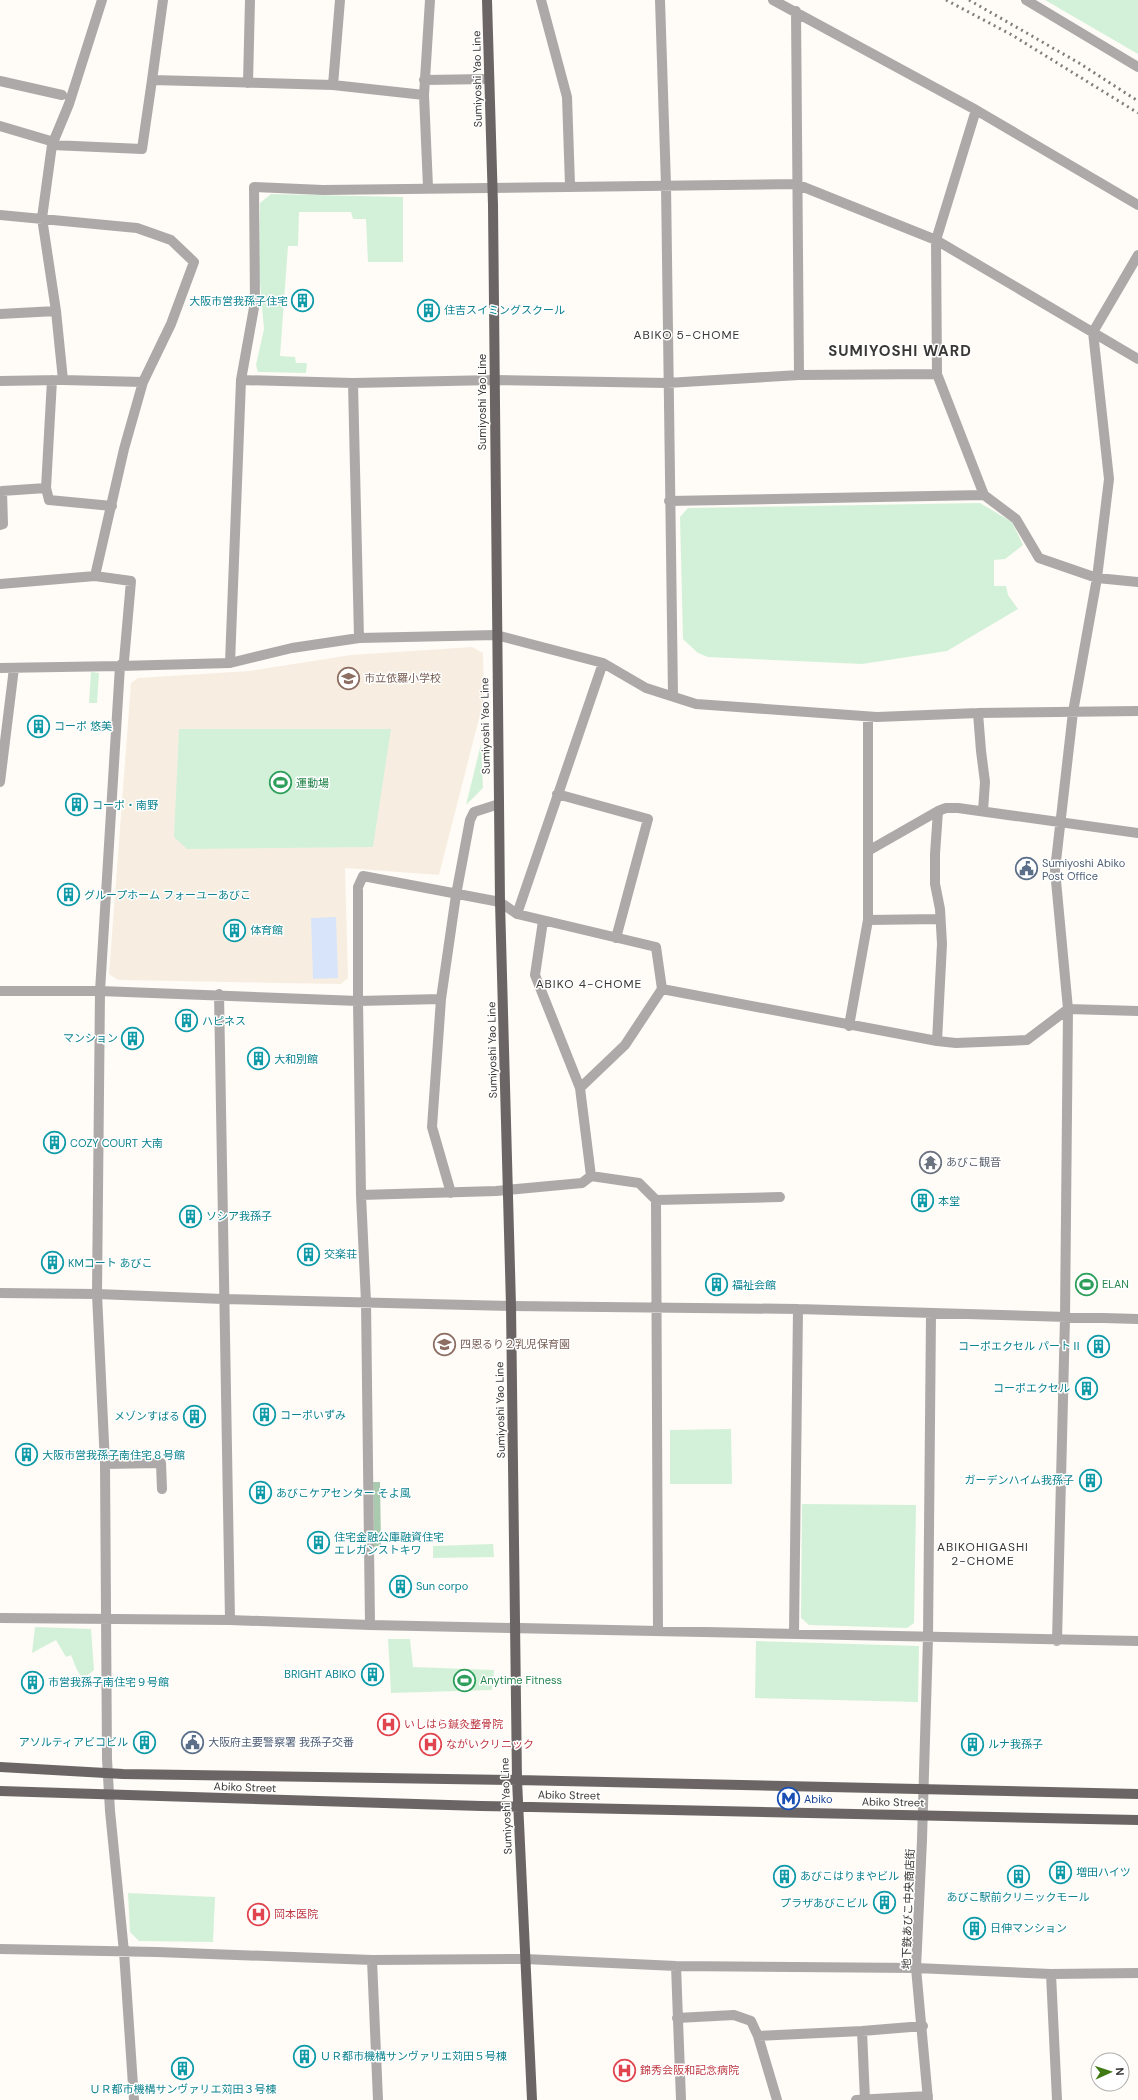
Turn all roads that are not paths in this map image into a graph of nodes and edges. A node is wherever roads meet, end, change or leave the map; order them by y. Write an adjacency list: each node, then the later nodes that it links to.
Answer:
1 (102, 0): 23 (street)
2 (163, 0): 14 (street)
3 (250, 0): 17 (street)
4 (340, 0): 18 (street)
5 (430, 0): 15 (street)
6 (487, 0): 13 (main road, Sumiyoshi Yao Line)
7 (541, 0): 25 (street)
8 (660, 0): 26 (street)
9 (773, 0): 11 (street)
10 (1026, 0): 12 (street)
11 (796, 11): 21 (street); 24 (street)
12 (1138, 67)
13 (489, 79): 15 (street); 28 (main road, Sumiyoshi Yao Line)
14 (152, 80): 17 (street); 23 (street)
15 (424, 80): 19 (street)
16 (0, 81): 20 (street)
17 (248, 83): 18 (street)
18 (333, 85): 19 (street)
19 (424, 95): 27 (street)
20 (62, 96)
21 (976, 110): 29 (street); 32 (street)
22 (0, 126): 23 (street)
23 (53, 144): 31 (street)
24 (796, 184): 26 (street); 32 (street); 39 (street)
25 (570, 185): 26 (street); 28 (street)
26 (666, 185): 46 (street)
27 (428, 187): 28 (street); 41 (street)
28 (492, 188): 42 (main road, Sumiyoshi Yao Line)
29 (1138, 205)
30 (0, 215): 31 (street)
31 (42, 218): 34 (street); 44 (street)
32 (936, 240): 36 (street); 38 (street)
33 (1138, 255): 36 (street)
34 (56, 311): 35 (street); 40 (street)
35 (0, 314)
36 (1094, 332): 37 (street); 53 (street)
37 (1138, 359)
38 (937, 374): 39 (street); 48 (street)
39 (800, 375): 46 (street)
40 (58, 380): 43 (street); 44 (street); 47 (street)
41 (241, 380): 45 (street); 58 (street)
42 (494, 380): 45 (street); 46 (street); 56 (main road, Sumiyoshi Yao Line)
43 (0, 381)
44 (143, 382): 50 (street)
45 (352, 383): 57 (street)
46 (668, 383): 49 (street)
47 (46, 488): 50 (street); 51 (street)
48 (984, 495): 49 (street); 53 (street)
49 (669, 501): 63 (street)
50 (112, 506): 52 (street)
51 (0, 525)
52 (96, 576): 55 (street); 60 (street)
53 (1096, 578): 54 (street); 65 (street)
54 (1138, 582)
55 (0, 584)
56 (496, 635): 57 (street); 59 (street); 70 (main road, Sumiyoshi Yao Line)
57 (359, 638): 58 (street)
58 (230, 662): 60 (street)
59 (602, 662): 63 (street); 69 (street)
60 (120, 666): 62 (street); 84 (street)
61 (0, 668): 62 (street)
62 (14, 668): 68 (street)
63 (673, 696): 67 (street)
64 (1138, 711): 65 (street)
65 (1073, 712): 66 (street); 73 (street)
66 (978, 713): 67 (street); 72 (street)
67 (868, 717): 75 (street)
68 (0, 782)
69 (557, 794): 78 (street); 82 (street)
70 (499, 804): 76 (street); 77 (main road, Sumiyoshi Yao Line)
71 (938, 810): 72 (street); 75 (street); 79 (street)
72 (983, 811): 73 (street)
73 (1060, 822): 74 (street); 89 (street)
74 (1138, 833)
75 (868, 851): 80 (street)
76 (456, 895): 77 (street); 87 (street); 88 (street)
77 (500, 902): 78 (street); 95 (main road, Sumiyoshi Yao Line)
78 (517, 914): 81 (street)
79 (940, 919): 80 (street); 92 (street)
80 (868, 920): 91 (street)
81 (543, 921): 82 (street); 93 (street)
82 (616, 938): 83 (street)
83 (662, 989): 91 (street); 93 (street)
84 (100, 991): 85 (street); 86 (street); 101 (street)
85 (0, 992)
86 (219, 994): 88 (street); 102 (street)
87 (440, 1000): 88 (street); 96 (street)
88 (358, 1001): 97 (street)
89 (1068, 1009): 90 (street); 92 (street); 108 (street)
90 (1138, 1011)
91 (849, 1026): 92 (street)
92 (937, 1041)
93 (580, 1088): 94 (street)
94 (591, 1176): 95 (street); 99 (street)
95 (507, 1190): 96 (street); 104 (main road, Sumiyoshi Yao Line)
96 (451, 1193): 97 (street)
97 (361, 1195): 103 (street)
98 (780, 1197): 99 (street)
99 (656, 1200): 105 (street)
100 (0, 1293): 101 (street)
101 (97, 1294): 102 (street); 110 (street)
102 (223, 1299): 103 (street); 114 (street)
103 (366, 1302): 104 (street); 115 (street)
104 (511, 1306): 105 (street); 116 (main road, Sumiyoshi Yao Line)
105 (655, 1308): 106 (street); 117 (street)
106 (798, 1309): 107 (street); 118 (street)
107 (931, 1314): 108 (street); 119 (street, 地下鉄あびこ中央商店街)
108 (1065, 1318): 109 (street); 120 (street)
109 (1138, 1319)
110 (105, 1464): 111 (street); 113 (street)
111 (162, 1489)
112 (0, 1618): 113 (street)
113 (107, 1620): 114 (street); 125 (street)
114 (230, 1620): 115 (street)
115 (370, 1625): 116 (street)
116 (514, 1628): 117 (street); 126 (main road, Sumiyoshi Yao Line)
117 (658, 1631): 118 (street)
118 (794, 1633): 119 (street)
119 (928, 1638): 120 (street); 127 (street, 地下鉄あびこ中央商店街)
120 (1057, 1641): 121 (street)
121 (1138, 1641)
122 (0, 1763): 124 (street)
123 (0, 1768): 124 (main road, Abiko Street)
124 (40, 1770): 125 (main road, Abiko Street)
125 (108, 1774): 126 (main road, Abiko Street); 130 (street)
126 (517, 1780): 127 (main road, Abiko Street); 131 (main road, Sumiyoshi Yao Line)
127 (924, 1789): 129 (main road, Abiko Street); 132 (street, 地下鉄あびこ中央商店街)
128 (0, 1792): 130 (main road, Abiko Street)
129 (1138, 1794)
130 (109, 1795): 131 (main road, Abiko Street); 135 (street)
131 (518, 1806): 132 (main road, Abiko Street); 136 (main road, Sumiyoshi Yao Line)
132 (923, 1815): 133 (main road, Abiko Street); 139 (street, 地下鉄あびこ中央商店街)
133 (1138, 1820)
134 (0, 1949): 135 (street)
135 (124, 1952): 137 (street); 147 (street)
136 (525, 1959): 137 (street); 138 (street); 149 (main road, Sumiyoshi Yao Line)
137 (372, 1960): 148 (street)
138 (676, 1966): 139 (street); 142 (street)
139 (916, 1968): 141 (street); 143 (street, 地下鉄あびこ中央商店街)
140 (1138, 1973): 141 (street)
141 (1051, 1974): 154 (street)
142 (677, 2018): 145 (street); 150 (street)
143 (923, 2026): 144 (street); 146 (street, 地下鉄あびこ中央商店街)
144 (862, 2031): 145 (street); 153 (street)
145 (758, 2036): 151 (street)
146 (928, 2098): 153 (street)
147 (134, 2100)
148 (378, 2100)
149 (532, 2100)
150 (681, 2100)
151 (777, 2100)
152 (856, 2100): 153 (street)
153 (866, 2100)
154 (1057, 2100)

